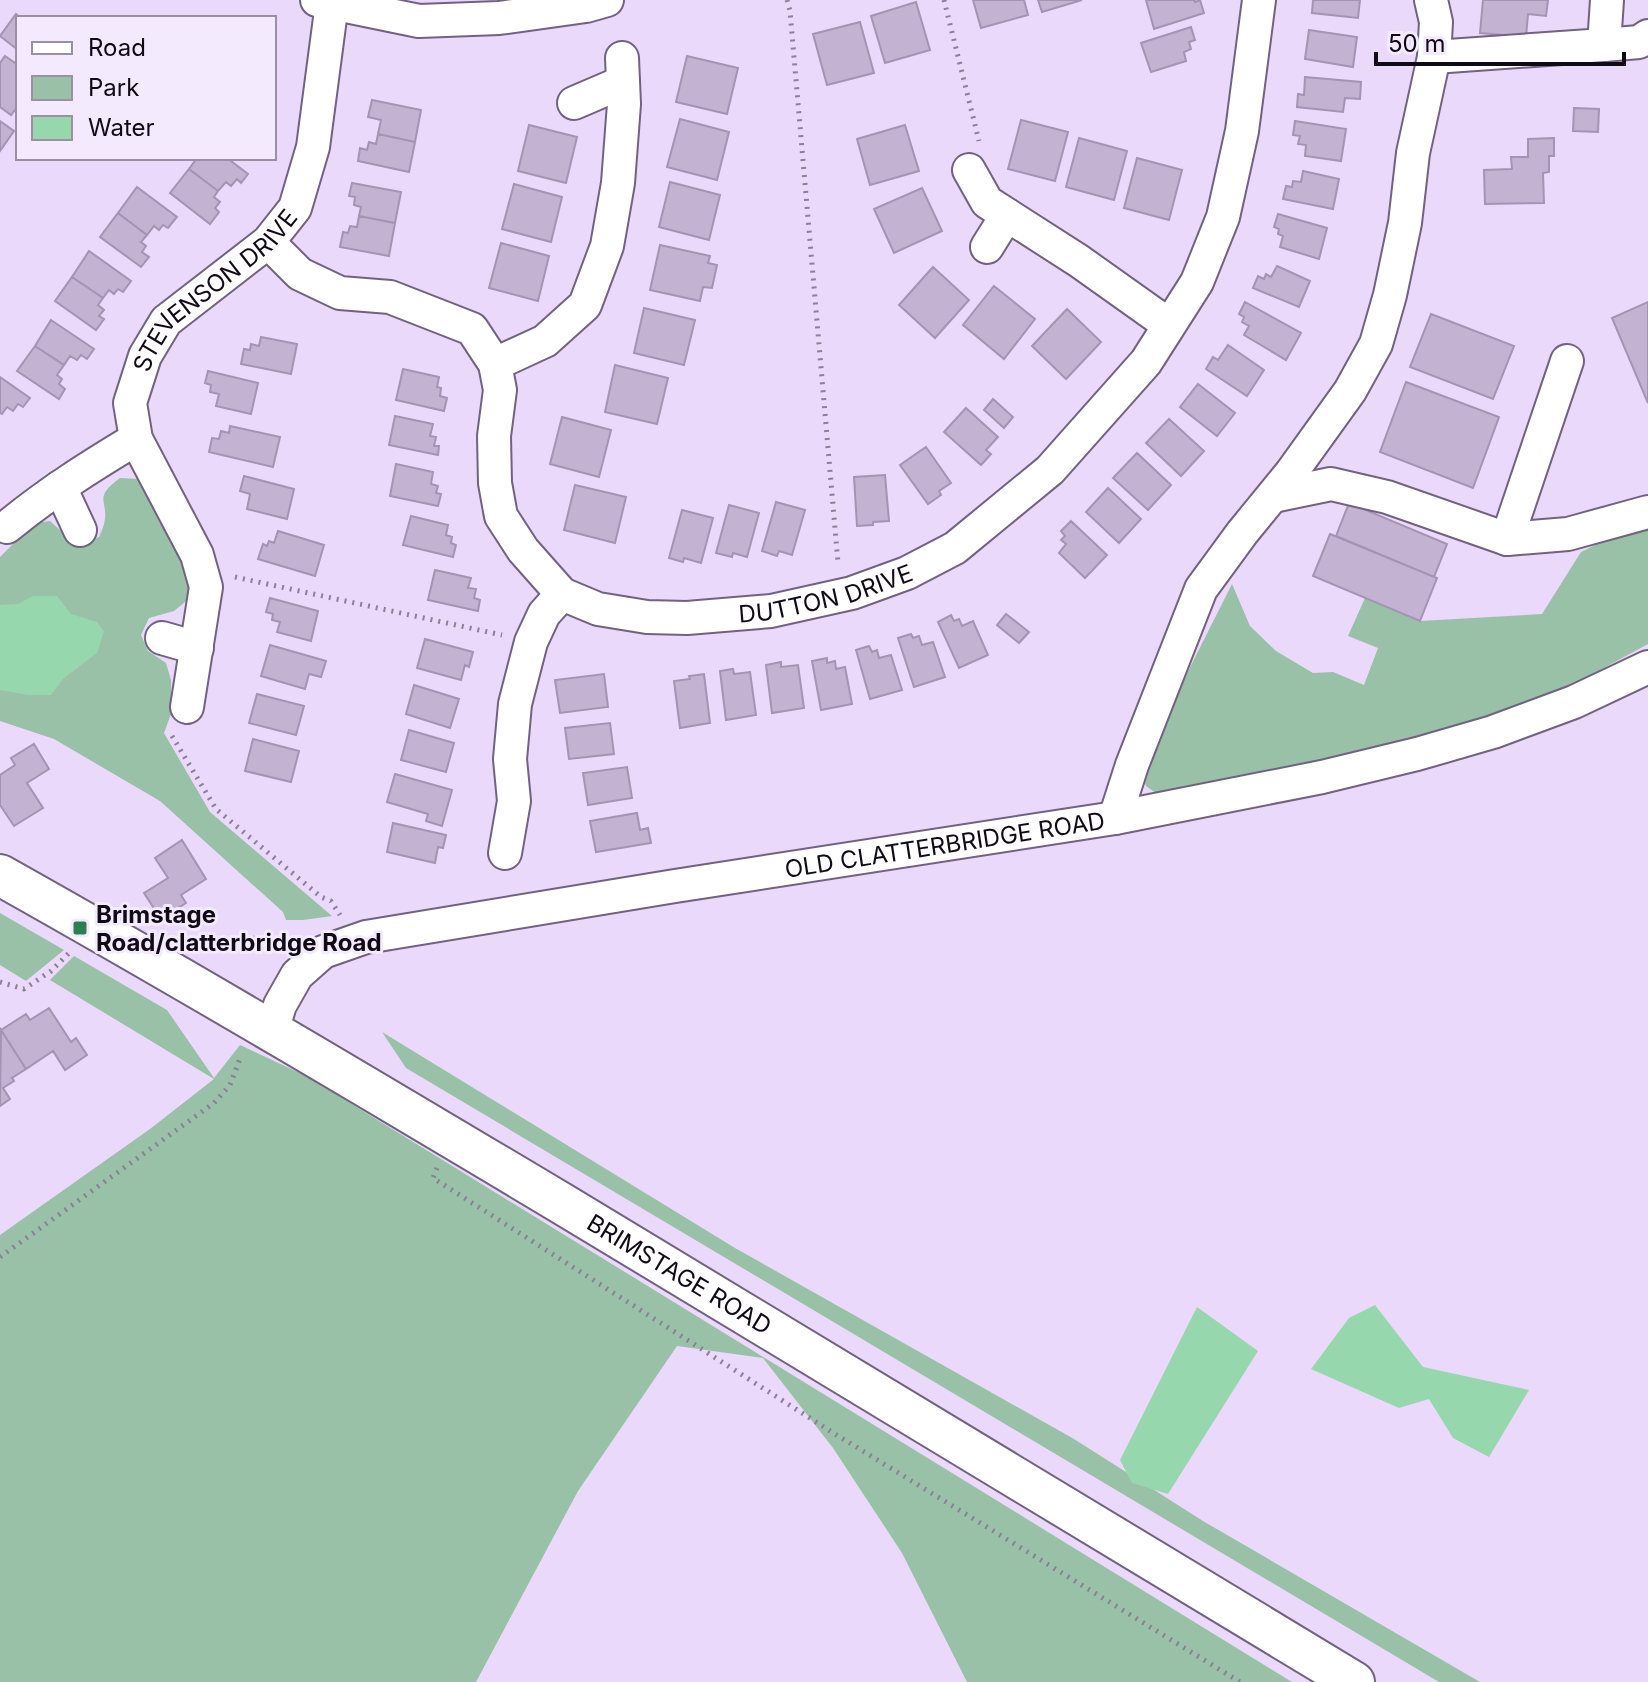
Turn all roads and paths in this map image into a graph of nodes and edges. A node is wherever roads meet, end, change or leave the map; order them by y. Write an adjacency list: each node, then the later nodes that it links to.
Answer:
1 (607, 0): 7 (street)
2 (787, 0): 27 (path)
3 (944, 0): 12 (path)
4 (1259, 0): 16 (street, DUTTON DRIVE)
5 (1431, 0): 10 (street)
6 (1607, 0): 9 (street)
7 (324, 1): 14 (street, STEVENSON DRIVE)
8 (1648, 36): 9 (street)
9 (1604, 45): 10 (street)
10 (1434, 57): 21 (street)
11 (574, 103): 18 (street)
12 (969, 170): 13 (street)
13 (1007, 215): 15 (street); 16 (street)
14 (268, 242): 18 (street, DUTTON DRIVE); 19 (street, STEVENSON DRIVE)
15 (987, 247)
16 (1169, 325): 27 (street, DUTTON DRIVE)
17 (1567, 361): 25 (street)
18 (495, 364): 28 (street, DUTTON DRIVE)
19 (136, 439): 20 (street); 26 (street, STEVENSON DRIVE)
20 (60, 487): 23 (street); 24 (street)
21 (1273, 496): 25 (street); 34 (street)
22 (1648, 512): 25 (street)
23 (7, 527)
24 (80, 530)
25 (1507, 539)
26 (202, 570): 30 (path); 31 (street, STEVENSON DRIVE)
27 (852, 593): 28 (street, DUTTON DRIVE)
28 (562, 594): 30 (street)
29 (162, 638): 31 (street)
30 (531, 642): 35 (street)
31 (197, 648): 33 (street, STEVENSON DRIVE)
32 (1648, 667): 34 (street, OLD CLATTERBRIDGE ROAD)
33 (187, 707): 37 (path)
34 (1115, 818): 37 (street, OLD CLATTERBRIDGE ROAD)
35 (505, 853)
36 (0, 875): 40 (main road, BRIMSTAGE ROAD)
37 (359, 937): 42 (street, OLD CLATTERBRIDGE ROAD)
38 (294, 938): 40 (path)
39 (74, 948): 41 (path)
40 (142, 954): 42 (main road, BRIMSTAGE ROAD)
41 (0, 982)
42 (263, 1026): 43 (main road, BRIMSTAGE ROAD); 44 (path)
43 (450, 1137): 45 (path); 46 (main road, BRIMSTAGE ROAD)
44 (0, 1257)
45 (1240, 1682)
46 (1354, 1682)

